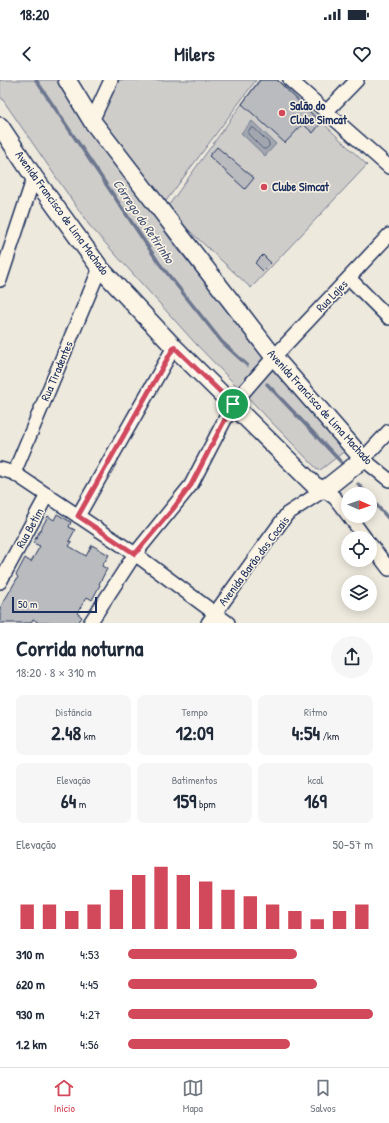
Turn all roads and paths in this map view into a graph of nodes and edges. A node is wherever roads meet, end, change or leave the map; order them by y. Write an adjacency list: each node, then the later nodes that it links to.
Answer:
1 (67, 80): 6 (main road, Avenida Francisco de Lima Machado)
2 (111, 80): 6 (street)
3 (290, 80): 5 (street)
4 (357, 80): 5 (street)
5 (328, 111): 8 (street)
6 (92, 121): 16 (main road, Avenida Francisco de Lima Machado)
7 (0, 126): 9 (main road, Avenida Francisco de Lima Machado)
8 (389, 167)
9 (34, 177): 11 (main road, Avenida Francisco de Lima Machado); 13 (street)
10 (389, 235): 12 (street, Rua Lajes)
11 (100, 268): 15 (main road, Avenida Francisco de Lima Machado); 21 (street, Rua Tiradentes)
12 (349, 278): 14 (street); 16 (street, Rua Lajes)
13 (0, 280)
14 (389, 318)
15 (174, 347): 17 (main road, Avenida Francisco de Lima Machado); 26 (street)
16 (274, 357): 17 (street, Rua Lajes); 19 (main road, Avenida Francisco de Lima Machado)
17 (233, 404): 23 (main road, Avenida Francisco de Lima Machado); 30 (street, Rua Lajes)
18 (389, 431): 19 (street)
19 (363, 459): 22 (street, Avenida Francisco de Lima Machado); 23 (main road)
20 (0, 469): 21 (street)
21 (14, 473): 24 (street)
22 (389, 480)
23 (324, 490): 25 (street, Avenida Francisco de Lima Machado); 33 (street, Avenida Barão dos Cocais)
24 (48, 495): 26 (street); 32 (street, Rua Betim)
25 (341, 506)
26 (78, 516): 30 (street)
27 (353, 523): 28 (street, Avenida Francisco de Lima Machado)
28 (360, 531)
29 (377, 553): 31 (street)
30 (135, 554): 33 (street); 34 (street, Rua Lajes)
31 (389, 569)
32 (0, 582)
33 (211, 618): 35 (street)
34 (90, 623)
35 (228, 623)

